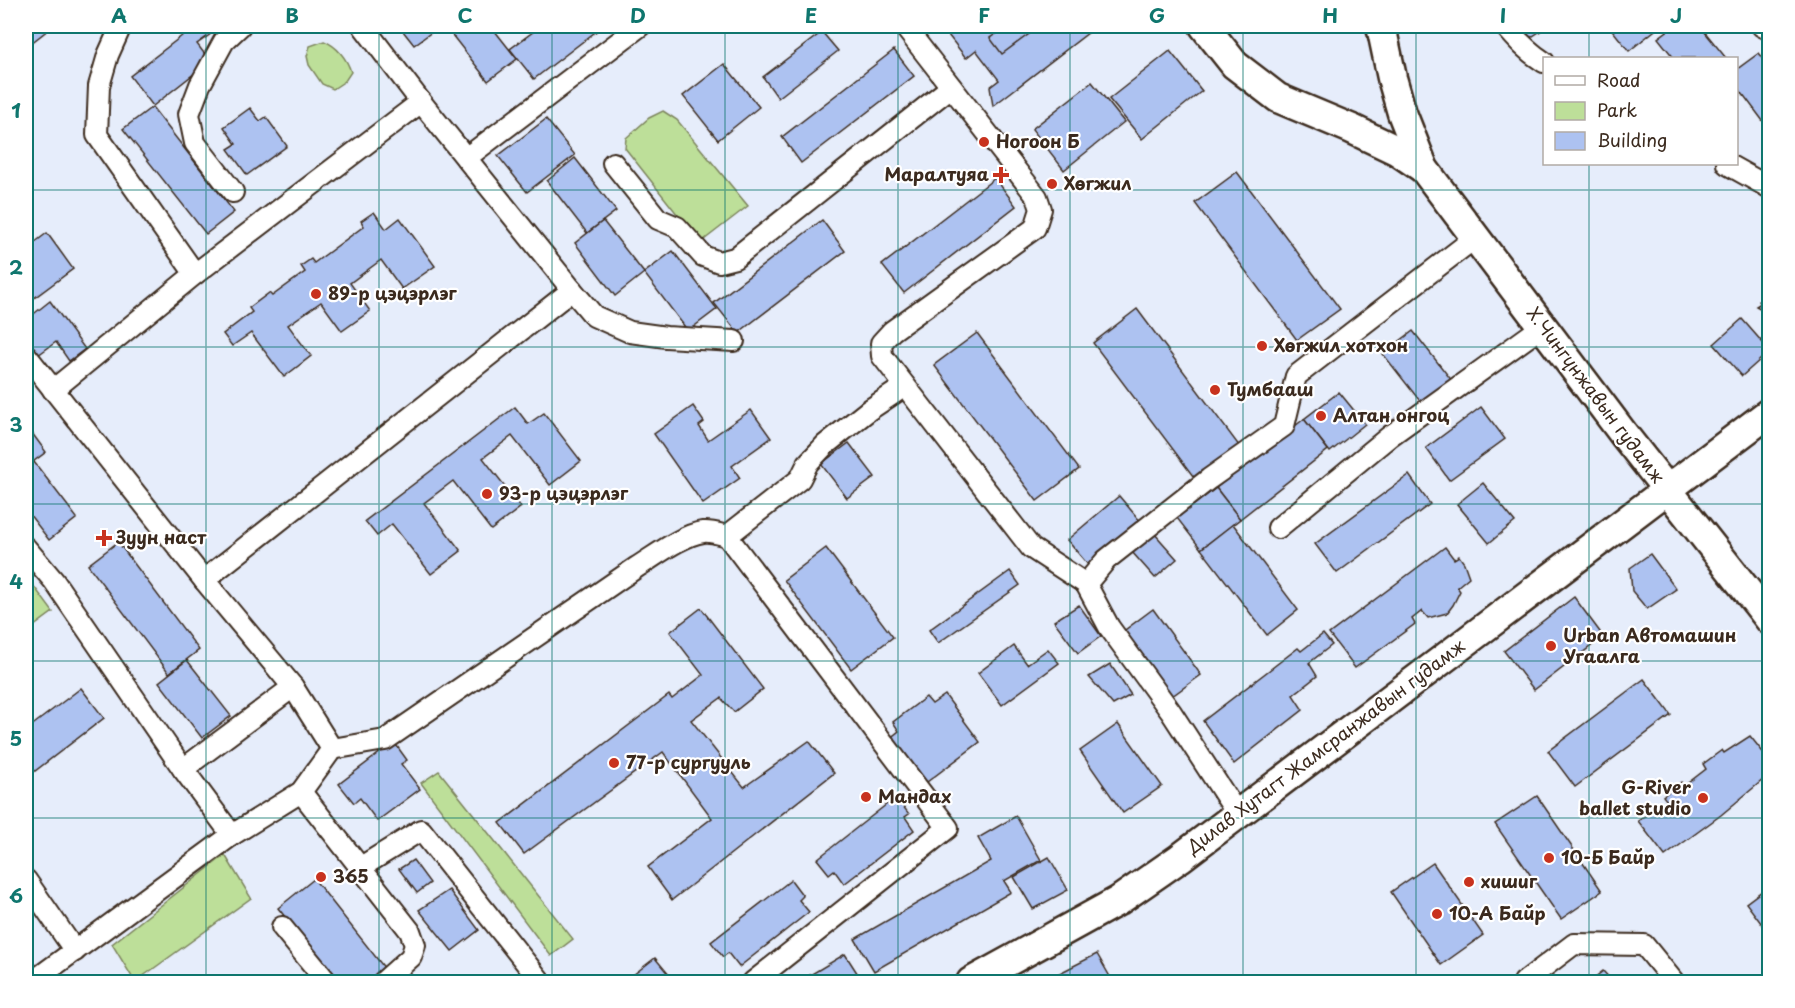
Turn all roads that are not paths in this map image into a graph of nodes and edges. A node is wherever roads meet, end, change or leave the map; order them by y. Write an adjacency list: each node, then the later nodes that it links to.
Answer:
1 (121, 26): 21 (street)
2 (240, 26): 19 (street)
3 (363, 26): 13 (street)
4 (640, 26): 14 (street)
5 (904, 26): 12 (street)
6 (1204, 26): 17 (main road, Х.Чингүнжавын гудамж)
7 (1382, 26): 17 (main road, Х.Чингүнжавын гудамж)
8 (1505, 26): 11 (street)
9 (1762, 26): 10 (street)
10 (1770, 30)
11 (1543, 61)
12 (951, 87): 15 (street); 26 (street)
13 (421, 102): 14 (street); 21 (street)
14 (466, 158): 22 (street)
15 (614, 163)
16 (1729, 165): 18 (street)
17 (1424, 169): 20 (main road, Х.Чингүнжавын гудамж)
18 (1770, 188)
19 (233, 192)
20 (1476, 237): 23 (main road, Х.Чингүнжавын гудамж); 34 (street)
21 (195, 274): 27 (street)
22 (572, 290): 24 (street); 33 (street)
23 (1543, 326): 29 (main road, Х.Чингүнжавын гудамж); 30 (street)
24 (734, 341)
25 (26, 355): 27 (street)
26 (905, 386): 31 (street); 34 (street)
27 (52, 390): 33 (street)
28 (1770, 412): 29 (main road, Дилав Хутагт Жамсранжавын гудамж)
29 (1667, 490): 35 (main road, Х.Чингүнжавын гудамж); 40 (main road, Дилав Хутагт Жамсранжавын гудамж)
30 (1278, 528)
31 (727, 536): 37 (street); 50 (street)
32 (26, 548): 38 (street)
33 (204, 580): 36 (street)
34 (1086, 584): 40 (street)
35 (1770, 620)
36 (293, 687): 37 (street); 38 (street)
37 (332, 749): 39 (street)
38 (183, 769): 41 (street)
39 (300, 792): 41 (street); 42 (street)
40 (1238, 815): 51 (main road, Дилав Хутагт Жамсранжавын гудамж)
41 (232, 835): 45 (street)
42 (361, 867): 48 (street); 49 (street)
43 (26, 880): 45 (street)
44 (282, 927): 47 (street)
45 (75, 951): 46 (street)
46 (32, 982)
47 (327, 982)
48 (383, 982)
49 (541, 982)
50 (753, 982)
51 (971, 982)
52 (1524, 982): 53 (street)
53 (1674, 982)

